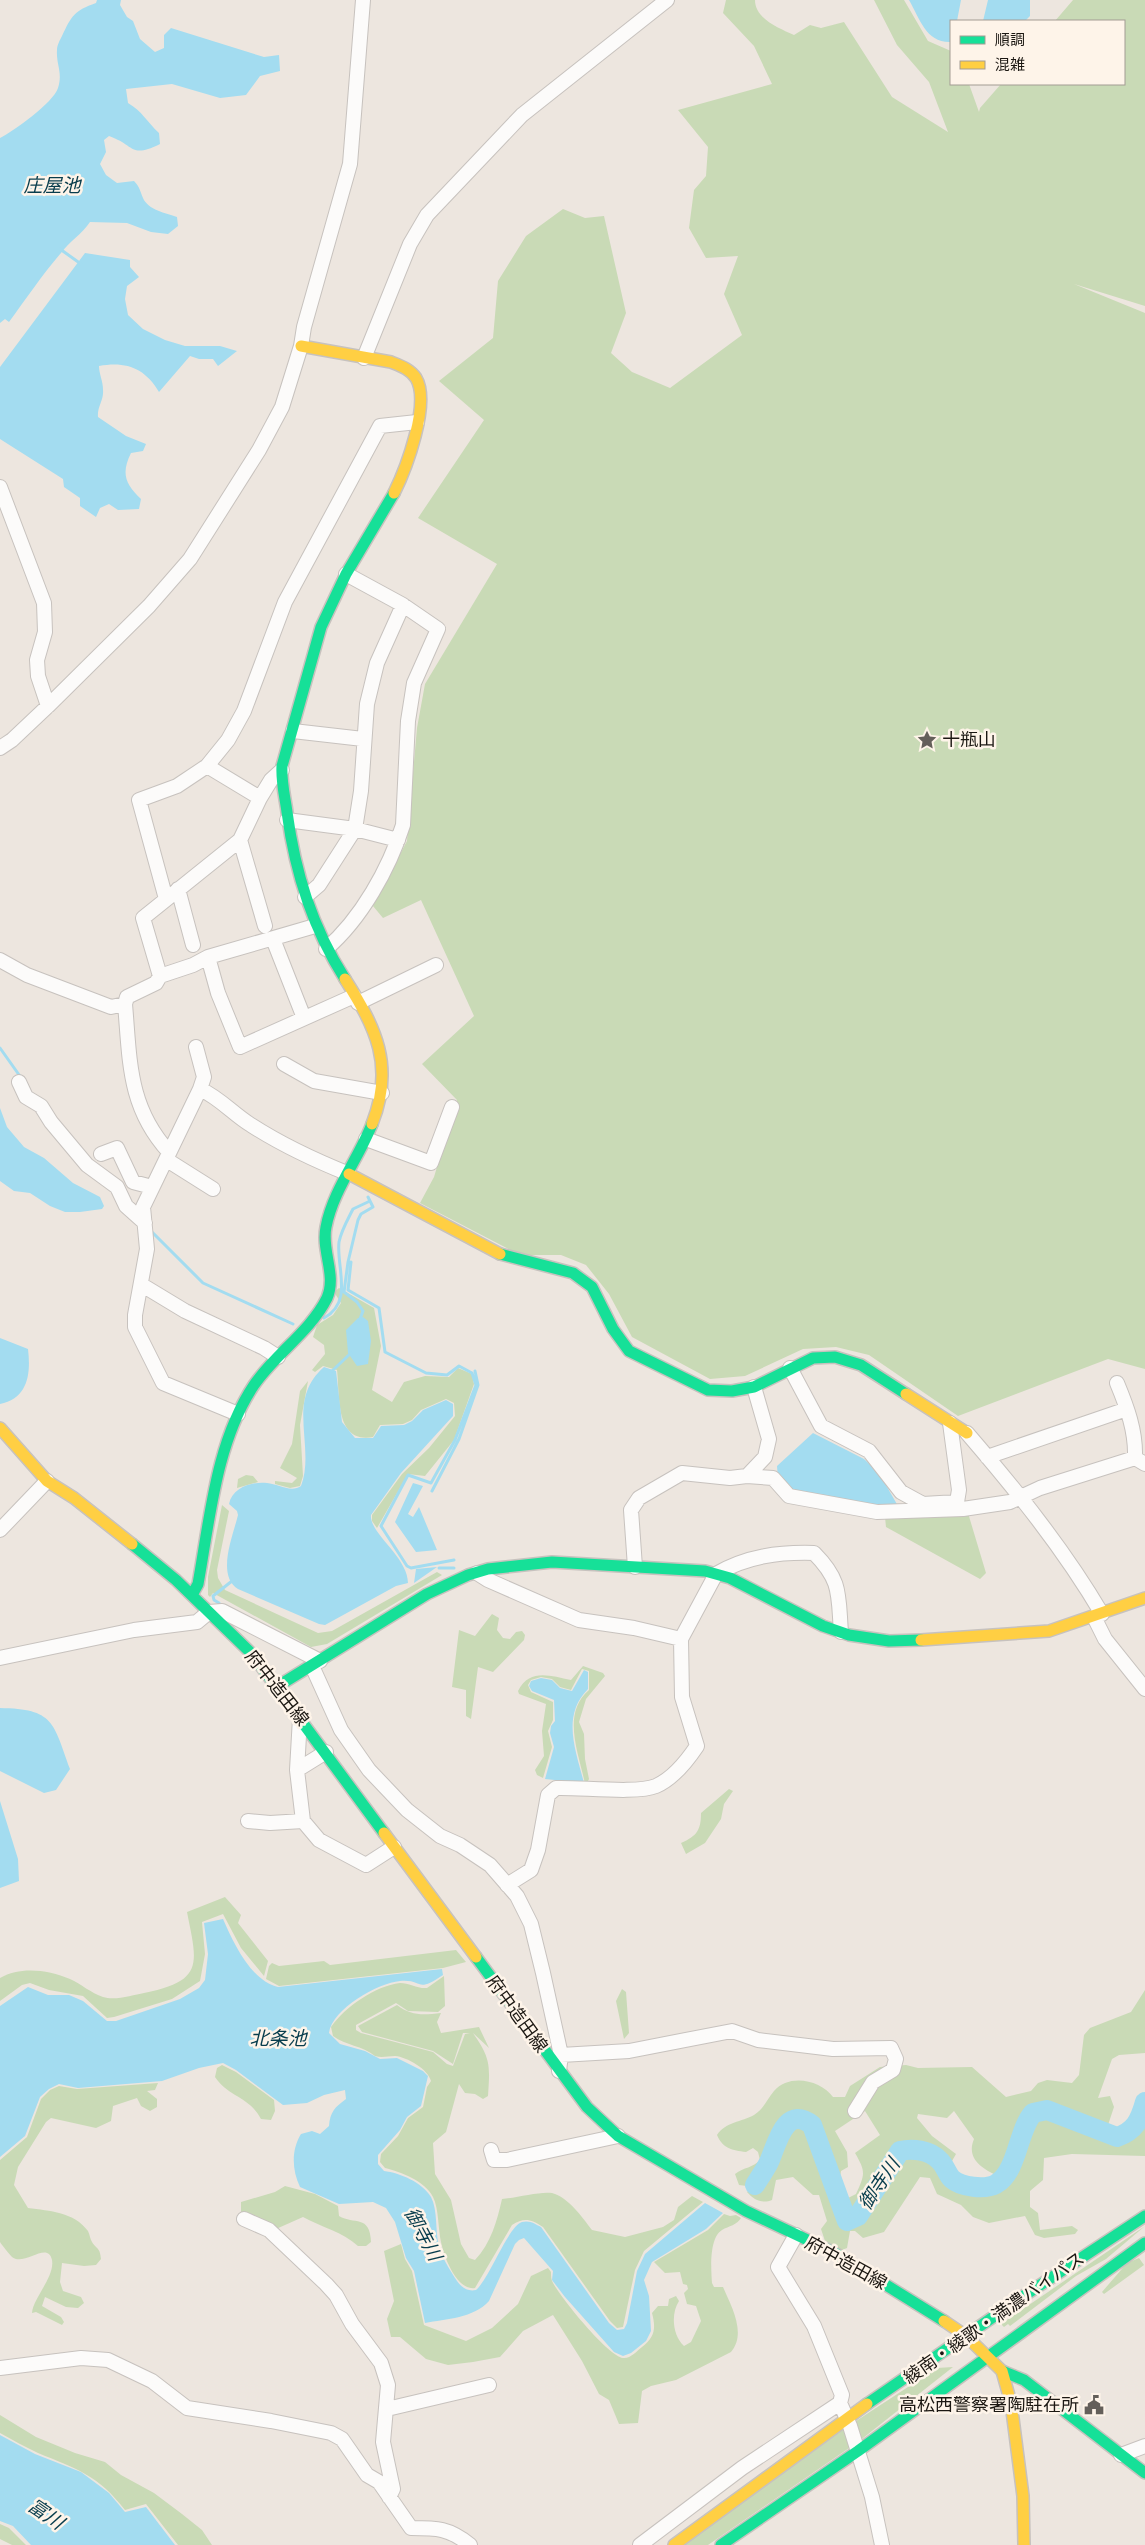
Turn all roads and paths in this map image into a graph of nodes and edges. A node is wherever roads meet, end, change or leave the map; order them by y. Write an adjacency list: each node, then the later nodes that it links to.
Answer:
1 (363, 0): 3 (street)
2 (667, 0): 4 (street)
3 (301, 346): 4 (main road); 9 (street)
4 (364, 358): 5 (main road)
5 (417, 422): 7 (main road); 13 (street)
6 (0, 487): 9 (street)
7 (346, 574): 8 (street); 10 (main road)
8 (404, 605): 11 (street); 19 (street)
9 (48, 706): 12 (street)
10 (293, 731): 11 (street); 14 (main road)
11 (363, 740): 17 (street)
12 (0, 748)
13 (207, 766): 15 (street); 22 (street)
14 (282, 770): 15 (street); 16 (main road)
15 (260, 798): 18 (street)
16 (288, 820): 17 (street); 21 (main road)
17 (355, 829): 19 (street); 21 (street)
18 (240, 840): 20 (street); 23 (street)
19 (398, 840): 27 (street)
20 (178, 889): 22 (street); 26 (street)
21 (305, 897): 24 (main road)
22 (166, 899): 31 (street)
23 (265, 926)
24 (315, 926): 25 (street); 27 (main road)
25 (273, 939): 28 (street); 34 (street)
26 (192, 946)
27 (326, 949): 32 (main road)
28 (208, 958): 31 (street); 34 (street)
29 (0, 960): 33 (street)
30 (436, 965): 32 (street)
31 (160, 976): 33 (street)
32 (356, 1000): 34 (street); 39 (main road)
33 (125, 1004): 43 (street)
34 (304, 1018)
35 (196, 1047): 38 (street)
36 (284, 1064): 39 (street)
37 (19, 1082): 47 (street)
38 (200, 1089): 43 (street); 44 (street)
39 (382, 1092): 41 (main road)
40 (452, 1107): 41 (street)
41 (366, 1139): 44 (main road)
42 (101, 1154): 45 (street)
43 (168, 1156): 45 (street); 46 (street)
44 (349, 1174): 49 (main road); 52 (main road)
45 (152, 1187): 47 (street)
46 (214, 1188)
47 (145, 1223): 48 (street)
48 (142, 1285): 49 (street); 54 (street)
49 (278, 1357): 54 (main road)
50 (790, 1368): 52 (main road); 55 (main road); 62 (street)
51 (1117, 1383): 53 (street)
52 (754, 1387): 60 (street)
53 (1127, 1409): 58 (street); 59 (street)
54 (238, 1414): 69 (main road)
55 (950, 1422): 57 (main road); 62 (street)
56 (0, 1428): 61 (main road, 府中造田線)
57 (967, 1433): 58 (street)
58 (988, 1457): 63 (street)
59 (1140, 1461): 63 (street)
60 (747, 1476): 64 (street); 66 (street)
61 (47, 1481): 65 (street); 69 (main road, 府中造田線)
62 (959, 1490): 64 (street)
63 (1022, 1498): 64 (street); 72 (street)
64 (963, 1509)
65 (0, 1530)
66 (635, 1567): 67 (main road); 68 (main road)
67 (477, 1572): 74 (street); 76 (main road)
68 (716, 1574): 73 (main road); 73 (street); 74 (street)
69 (192, 1594): 71 (main road, 府中造田線)
70 (1145, 1598): 72 (main road)
71 (209, 1612): 75 (street); 76 (street); 77 (main road, 府中造田線)
72 (1098, 1616): 73 (main road); 78 (street)
73 (841, 1632)
74 (681, 1638): 85 (street)
75 (0, 1658)
76 (316, 1664): 77 (main road); 85 (street)
77 (278, 1686): 79 (main road, 府中造田線)
78 (1145, 1689)
79 (300, 1717): 80 (main road, 府中造田線); 81 (street)
80 (326, 1752): 81 (street); 84 (main road, 府中造田線)
81 (297, 1770): 82 (street)
82 (303, 1820): 83 (street); 84 (street)
83 (248, 1821)
84 (394, 1847): 87 (main road, 府中造田線)
85 (507, 1885): 86 (street)
86 (561, 2055): 87 (street); 88 (street)
87 (560, 2071): 89 (main road, 府中造田線)
88 (855, 2112)
89 (618, 2136): 90 (street); 93 (main road, 府中造田線)
90 (491, 2150)
91 (1145, 2216): 95 (main road, 綾南・綾歌・満濃バイパス)
92 (244, 2219): 101 (street)
93 (796, 2235): 95 (main road, 府中造田線); 100 (street)
94 (1145, 2243): 96 (main road, 綾南・綾歌・満濃バイパス)
95 (966, 2336): 96 (main road, 府中造田線); 102 (main road, 綾南・綾歌・満濃バイパス)
96 (988, 2357): 98 (main road, 府中造田線); 104 (main road, 綾南・綾歌・満濃バイパス)
97 (0, 2368): 107 (street)
98 (1002, 2371): 105 (main road); 113 (main road, 府中造田線)
99 (489, 2385): 101 (street)
100 (840, 2403): 102 (street); 109 (street)
101 (387, 2409): 107 (street)
102 (847, 2419): 104 (street); 110 (main road, 綾南・綾歌・満濃バイパス)
103 (1145, 2446): 105 (street)
104 (858, 2451): 111 (main road, 綾南・綾歌・満濃バイパス); 112 (street)
105 (1121, 2455): 106 (main road)
106 (1145, 2473)
107 (389, 2497): 108 (street)
108 (470, 2545)
109 (640, 2545)
110 (674, 2545)
111 (721, 2545)
112 (882, 2545)
113 (1024, 2545)

